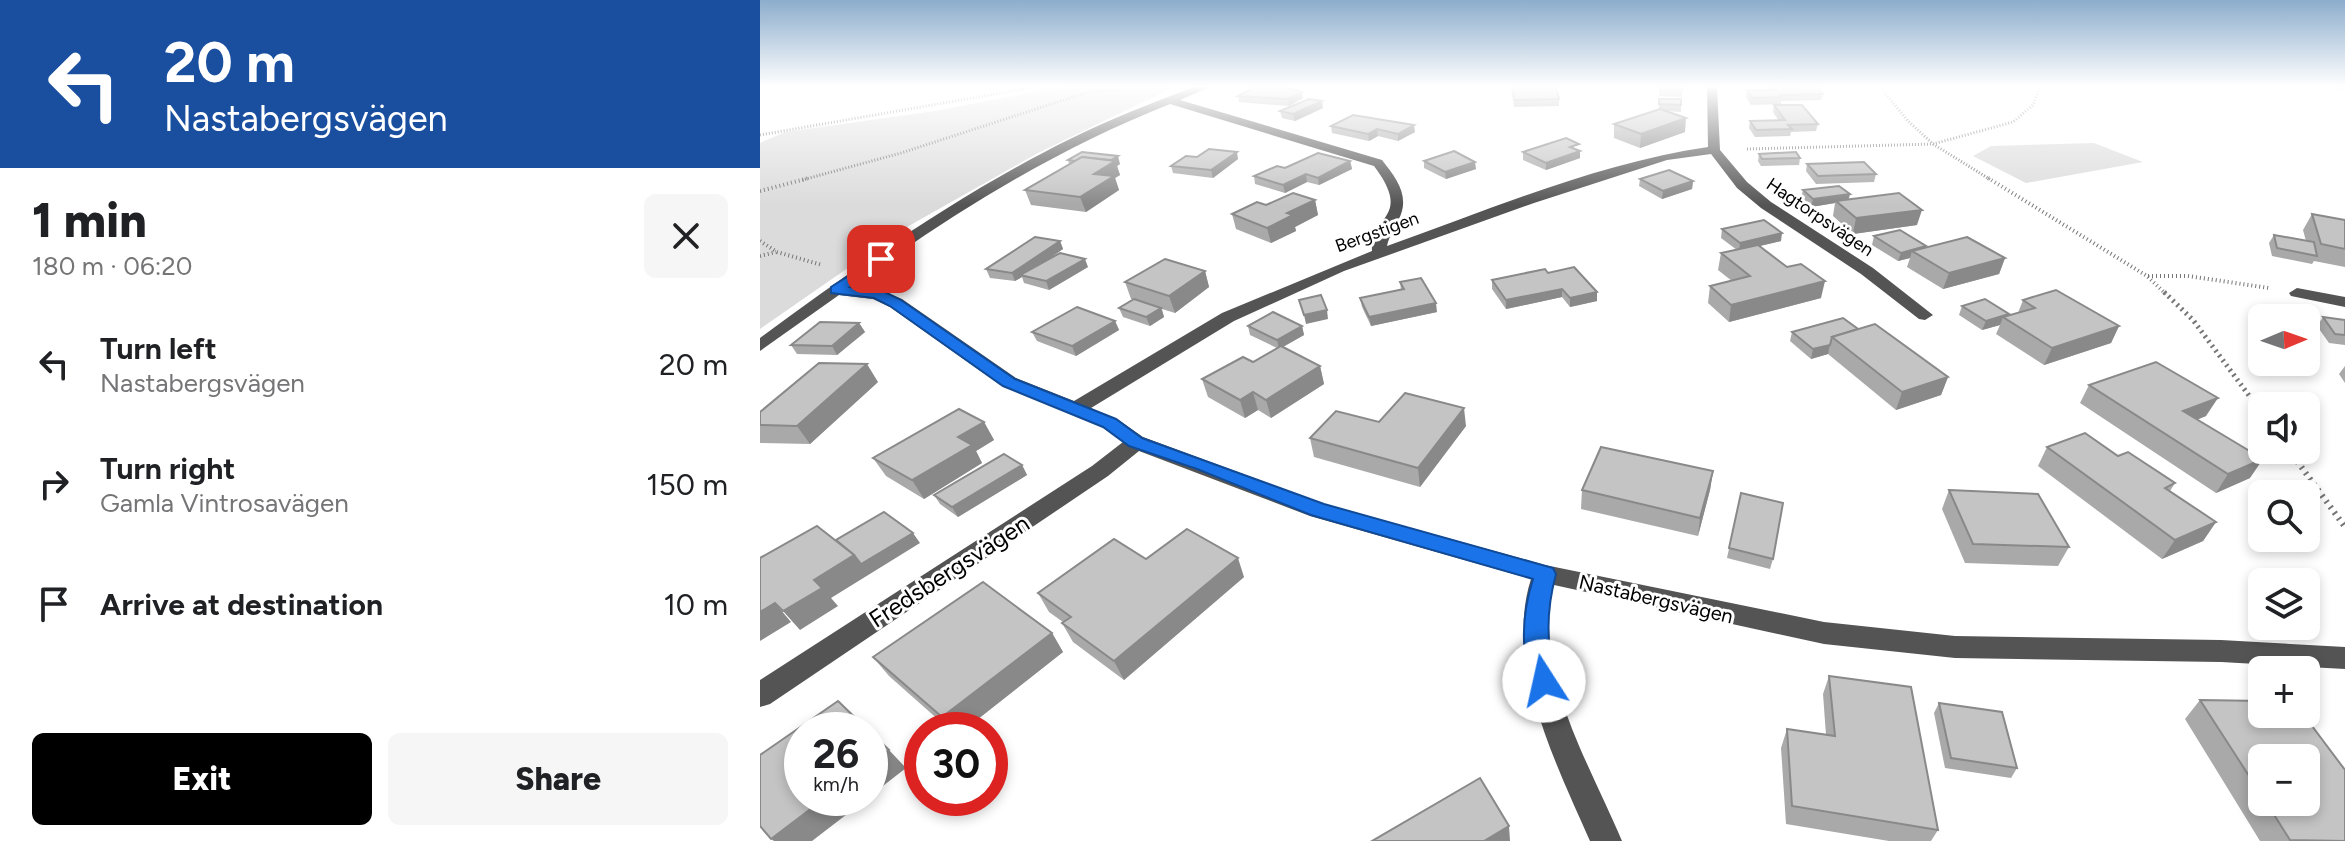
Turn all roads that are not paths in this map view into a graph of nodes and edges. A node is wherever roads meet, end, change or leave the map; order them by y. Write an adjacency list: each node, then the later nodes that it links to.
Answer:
1 (1111, 126): 6 (street)
2 (1255, 126): 5 (street)
3 (1713, 126): 4 (street)
4 (1714, 150): 5 (street, Bergstigen); 9 (street, Hagtorpsvägen)
5 (1380, 252): 11 (street, Bergstigen)
6 (836, 290): 10 (street); 11 (street, Nastabergsvägen)
7 (2297, 293): 8 (street)
8 (2345, 302)
9 (1925, 315)
10 (760, 346)
11 (1077, 408): 12 (street, Nastabergsvägen)
12 (1136, 442): 13 (street, Nastabergsvägen); 15 (street, Fredsbergsvägen)
13 (1545, 574): 14 (street, Nastabergsvägen); 16 (street)
14 (2345, 658)
15 (760, 695)
16 (1606, 841)

